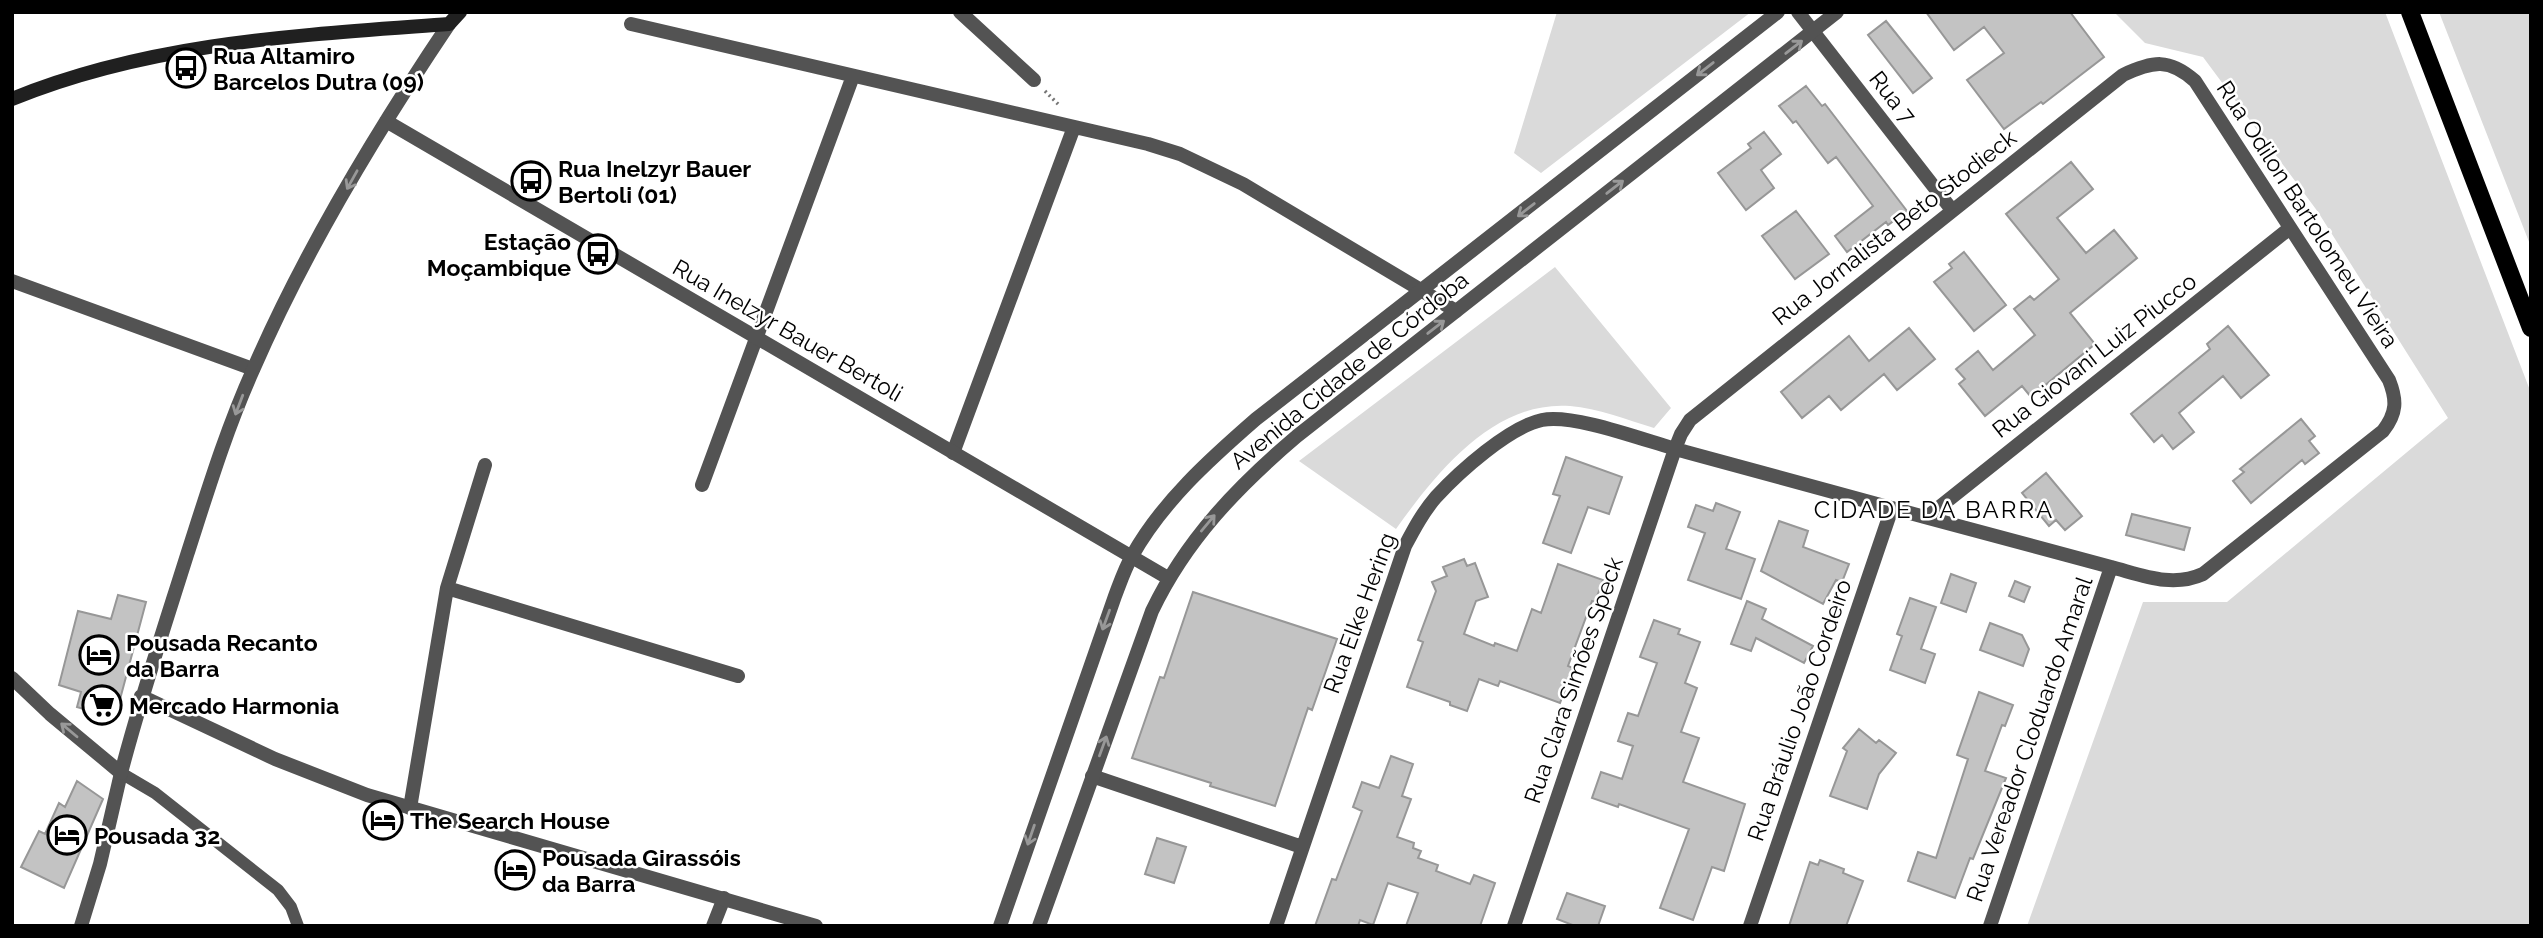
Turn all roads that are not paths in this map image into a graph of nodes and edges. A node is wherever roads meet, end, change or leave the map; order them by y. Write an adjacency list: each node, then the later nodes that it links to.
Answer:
1 (460, 12): 7 (main road)
2 (960, 12): 12 (street)
3 (1778, 12): 19 (street, Avenida Cidade de Córdoba, one-way to 19)
4 (1798, 12): 9 (street, Rua 7)
5 (1837, 12): 9 (street, Avenida Cidade de Córdoba)
6 (2410, 12): 21 (main road)
7 (450, 24): 13 (main road); 14 (street)
8 (631, 24): 11 (street)
9 (1813, 31): 16 (street, Rua 7); 20 (street, Avenida Cidade de Córdoba, one-way to 9)
10 (2160, 63): 16 (street, Rua Jornalista Beto Stodieck); 17 (street, Rua Odilon Bartolomeu Vieira)
11 (853, 76): 15 (street); 22 (street)
12 (1034, 80)
13 (12, 99)
14 (386, 121): 22 (street, Rua Inelzyr Bauer Bertoli); 23 (street, one-way to 23)
15 (1074, 127): 19 (street); 25 (street)
16 (1952, 210): 24 (street, Rua Jornalista Beto Stodieck)
17 (2290, 228): 29 (street, Rua Giovani Luiz Piucco); 33 (street, Rua Odilon Bartolomeu Vieira)
18 (12, 281): 23 (street)
19 (1422, 290): 20 (street); 30 (street, Avenida Cidade de Córdoba)
20 (1456, 311): 32 (street, Avenida Cidade de Córdoba, one-way to 20)
21 (2531, 328)
22 (756, 337): 25 (street, Rua Inelzyr Bauer Bertoli); 27 (street)
23 (253, 369): 37 (street, one-way to 37)
24 (1675, 449): 28 (street, Rua Elke Hering); 41 (street, Rua Elke Hering); 50 (street, Rua Clara Simões Speck)
25 (953, 453): 30 (street, Rua Inelzyr Bauer Bertoli)
26 (485, 466): 34 (street)
27 (702, 485)
28 (1892, 508): 29 (street, Rua Elke Hering); 51 (street, Rua Bráulio João Cordeiro)
29 (1927, 517): 31 (street, Rua Elke Hering)
30 (1131, 557): 32 (street, Rua Inelzyr Bauer Bertoli); 47 (street, Avenida Cidade de Córdoba, one-way to 47)
31 (2110, 567): 33 (street, Rua Elke Hering); 52 (street, Rua Vereador Cloduardo Amaral)
32 (1168, 578): 39 (street, Avenida Cidade de Córdoba, one-way to 32)
33 (2189, 580)
34 (447, 588): 35 (street); 40 (street)
35 (738, 676)
36 (12, 678): 38 (street, one-way to 36)
37 (141, 696): 38 (street); 40 (street)
38 (121, 774): 43 (street); 44 (lane)
39 (1092, 776): 41 (street); 48 (street, Avenida Cidade de Córdoba)
40 (410, 808): 42 (street)
41 (1302, 847): 49 (street, Rua Elke Hering)
42 (724, 898): 45 (street); 46 (street)
43 (81, 926)
44 (298, 926)
45 (713, 926)
46 (816, 926)
47 (1000, 926)
48 (1039, 926)
49 (1276, 926)
50 (1514, 926)
51 (1749, 926)
52 (1990, 926)

